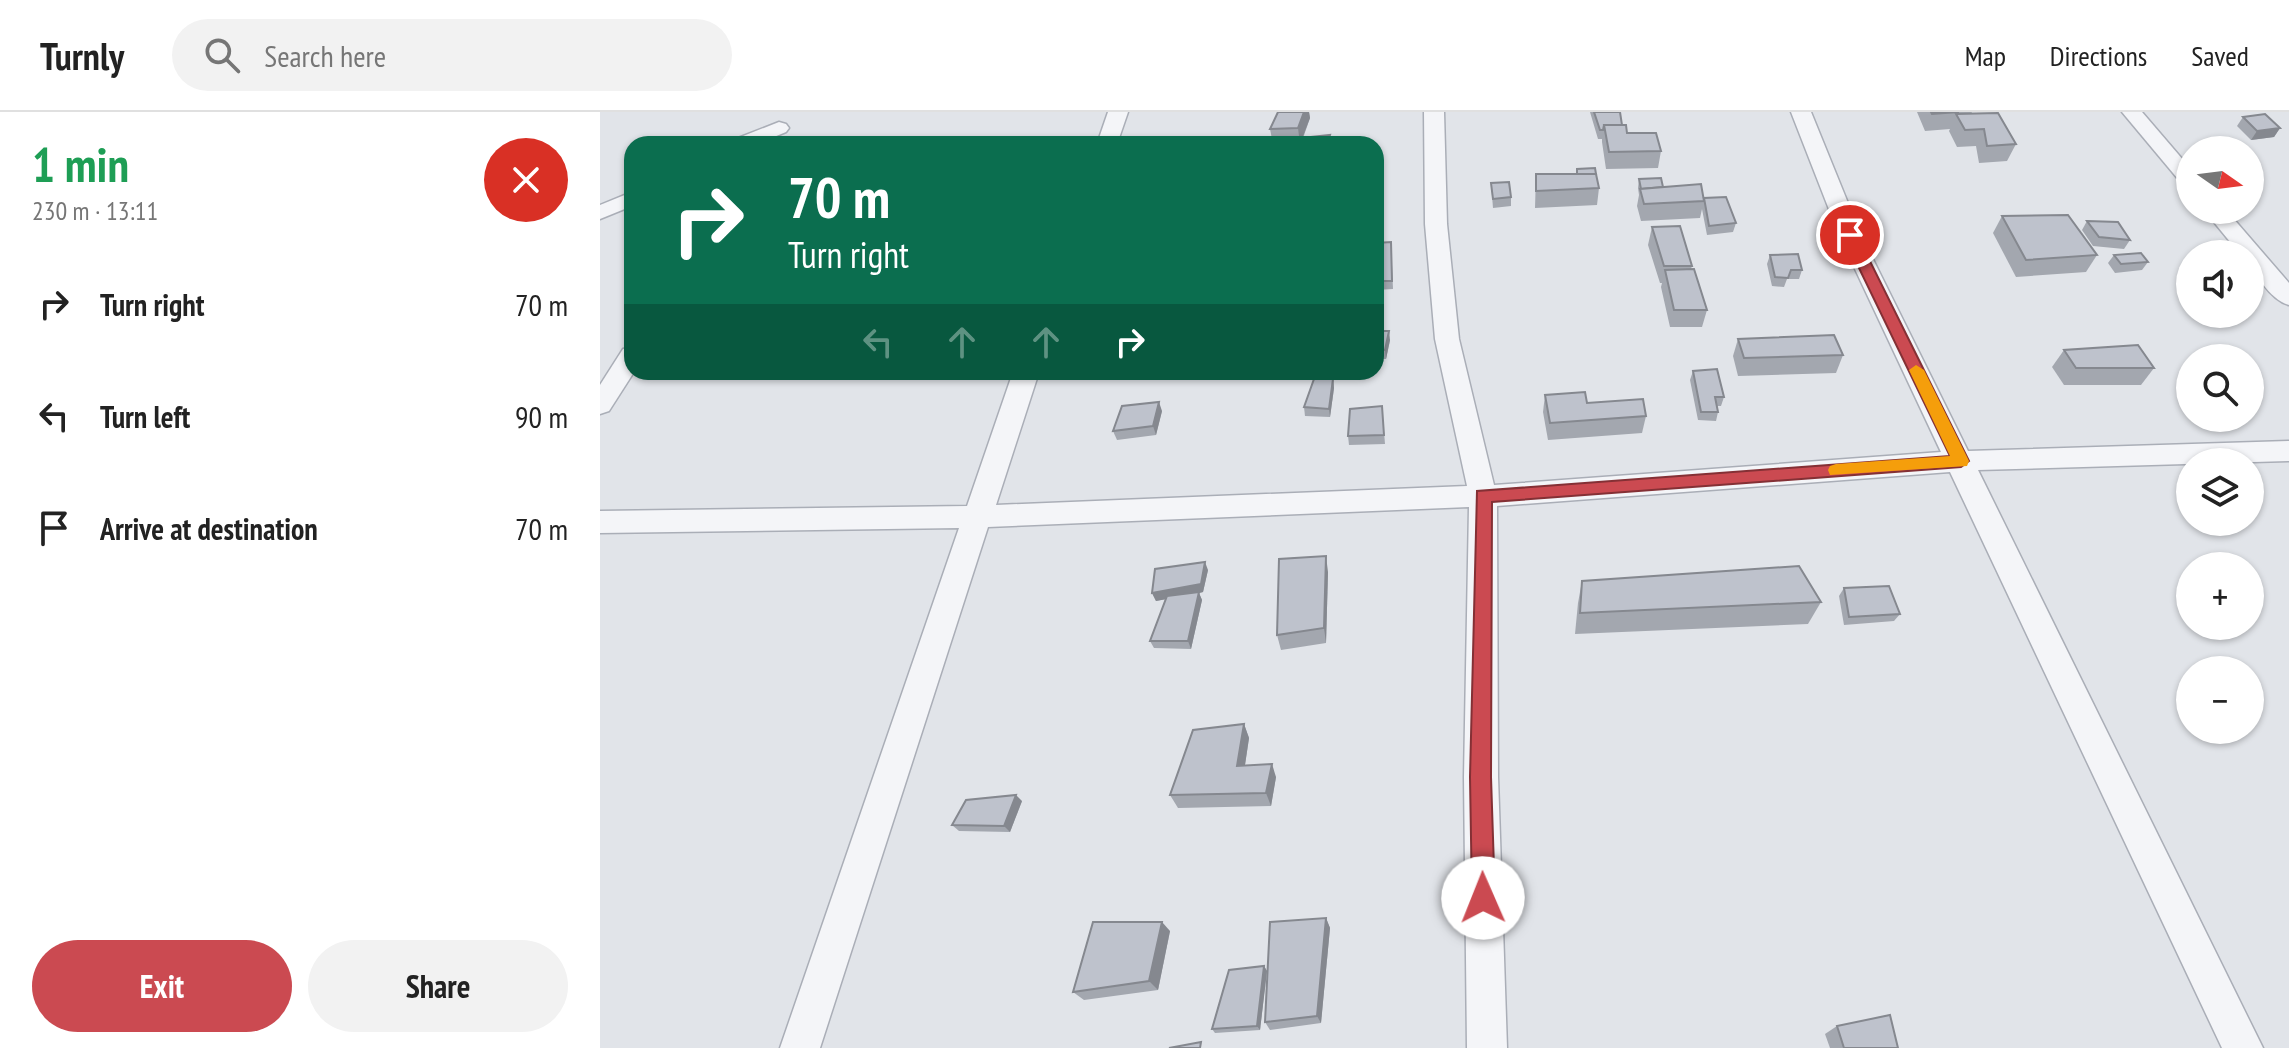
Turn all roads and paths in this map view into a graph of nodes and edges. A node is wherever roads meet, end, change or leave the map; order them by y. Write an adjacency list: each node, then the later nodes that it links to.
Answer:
1 (1118, 112): 7 (street)
2 (1434, 112): 18 (street)
3 (1801, 112): 17 (street)
4 (2132, 112): 8 (street)
5 (779, 128): 6 (street)
6 (760, 136)
7 (1110, 136)
8 (2176, 164)
9 (624, 202): 10 (street)
10 (600, 213)
11 (2227, 224): 12 (street)
12 (2289, 298)
13 (624, 368): 15 (street)
14 (1023, 380): 19 (street)
15 (600, 405)
16 (2289, 451): 17 (street)
17 (1961, 461): 18 (street); 23 (street)
18 (1483, 496): 19 (street); 22 (street)
19 (975, 517): 20 (street); 21 (street)
20 (600, 522)
21 (800, 1048)
22 (1487, 1048)
23 (2243, 1048)

